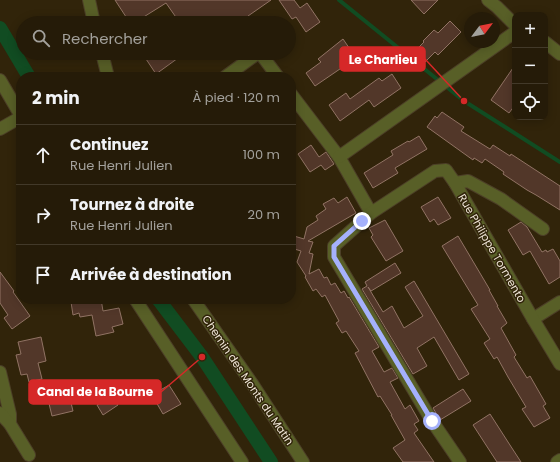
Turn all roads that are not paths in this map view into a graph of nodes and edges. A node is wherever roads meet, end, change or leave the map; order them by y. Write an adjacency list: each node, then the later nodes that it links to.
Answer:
1 (89, 0): 3 (street)
2 (488, 0): 4 (street)
3 (93, 16)
4 (512, 22)
5 (512, 34): 19 (street)
6 (548, 44): 7 (street)
7 (560, 54)
8 (104, 60): 11 (street)
9 (249, 60): 12 (street)
10 (265, 60): 13 (street)
11 (107, 72)
12 (232, 72)
13 (274, 72)
14 (0, 80): 16 (street)
15 (296, 101): 19 (street)
16 (16, 107)
17 (16, 119): 18 (street)
18 (0, 129)
19 (339, 157): 21 (street)
20 (455, 183): 21 (street); 22 (street, Rue Philippe Tormento); 26 (street, Rue Philippe Tormento)
21 (371, 213): 35 (street)
22 (543, 229)
23 (560, 302): 26 (street)
24 (137, 304): 33 (street)
25 (196, 304): 34 (street, Chemin des Monts du Matin)
26 (533, 319): 27 (street, Rue Philippe Tormento)
27 (560, 364)
28 (0, 372): 30 (street)
29 (0, 413): 30 (street)
30 (10, 424): 31 (street)
31 (29, 455)
32 (560, 460): 36 (street)
33 (242, 462)
34 (303, 462)
35 (460, 462)
36 (557, 462)

